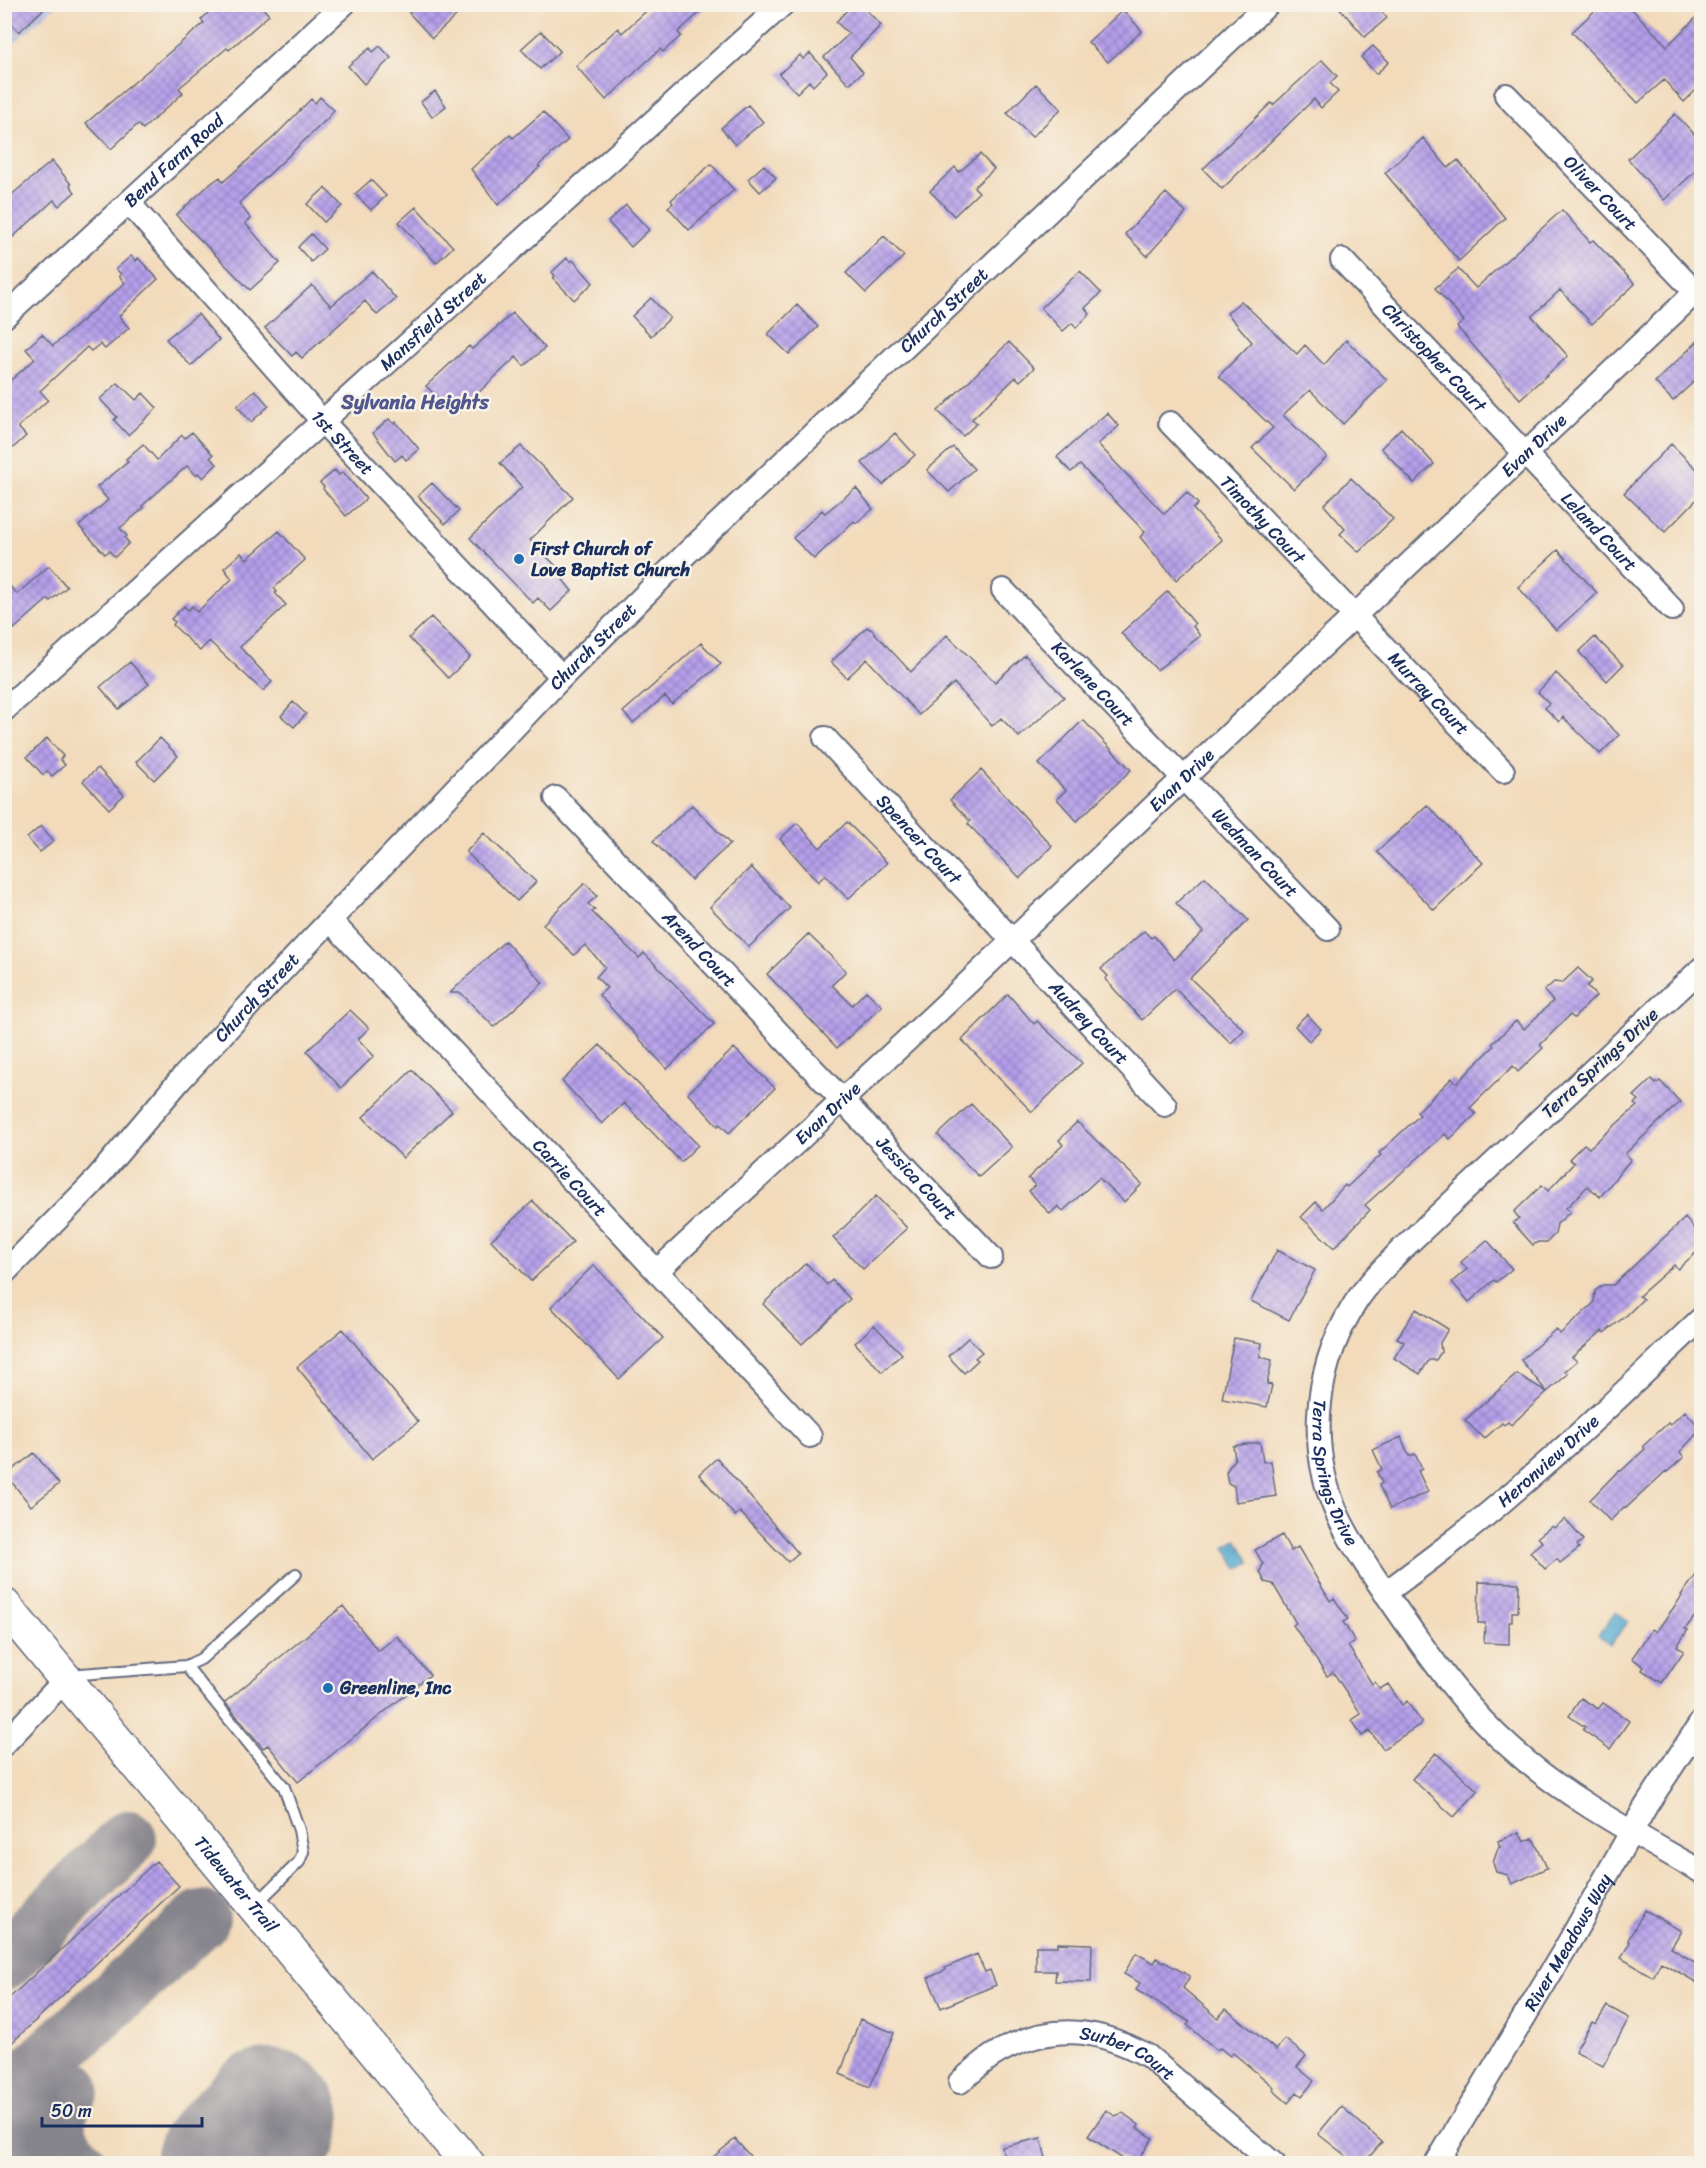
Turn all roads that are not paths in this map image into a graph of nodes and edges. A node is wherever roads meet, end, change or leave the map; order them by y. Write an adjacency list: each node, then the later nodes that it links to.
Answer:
1 (344, 4): 5 (street, Bend Farm Road)
2 (783, 4): 9 (street, Mansfield Street)
3 (1268, 4): 15 (street, Church Street)
4 (1506, 95): 7 (street, Oliver Court)
5 (129, 203): 8 (street, Bend Farm Road); 9 (street, 1st Street)
6 (1342, 260): 11 (street, Christopher Court)
7 (1699, 292): 11 (street, Evan Drive)
8 (4, 317)
9 (322, 422): 15 (street, 1st Street); 16 (street, Mansfield Street)
10 (1170, 423): 14 (street, Timothy Court)
11 (1525, 453): 13 (street, Leland Court); 14 (street, Evan Drive)
12 (1003, 590): 19 (street, Karlene Court)
13 (1672, 609)
14 (1354, 616): 18 (street, Murray Court); 19 (street, Evan Drive)
15 (562, 677): 21 (street, Church Street)
16 (4, 710)
17 (825, 738): 23 (street, Spencer Court)
18 (1503, 771)
19 (1184, 778): 22 (street, Wedman Court); 23 (street, Evan Drive)
20 (556, 798): 25 (street, Arend Court)
21 (330, 921): 28 (street, Carrie Court); 29 (street, Church Street)
22 (1328, 929)
23 (1012, 940): 25 (street, Evan Drive); 26 (street, Audrey Court)
24 (1701, 968): 33 (street, Terra Springs Drive)
25 (842, 1100): 27 (street, Jessica Court); 28 (street, Evan Drive)
26 (1165, 1105)
27 (991, 1257)
28 (658, 1270): 31 (street, Carrie Court)
29 (4, 1273)
30 (1701, 1318): 33 (street, Heronview Drive)
31 (810, 1436)
32 (296, 1574): 35 (lane)
33 (1385, 1593): 39 (street, Terra Springs Drive)
34 (4, 1605): 36 (main road, Tidewater Trail)
35 (186, 1666): 36 (lane); 41 (lane)
36 (66, 1679): 38 (street); 41 (main road, Tidewater Trail)
37 (1701, 1721): 39 (street, River Meadows Way)
38 (4, 1744)
39 (1631, 1832): 40 (street, Terra Springs Drive); 45 (street, River Meadows Way)
40 (1701, 1872)
41 (254, 1906): 43 (main road, Tidewater Trail)
42 (960, 2082): 44 (street, Surber Court)
43 (468, 2163)
44 (1274, 2163)
45 (1436, 2163)

